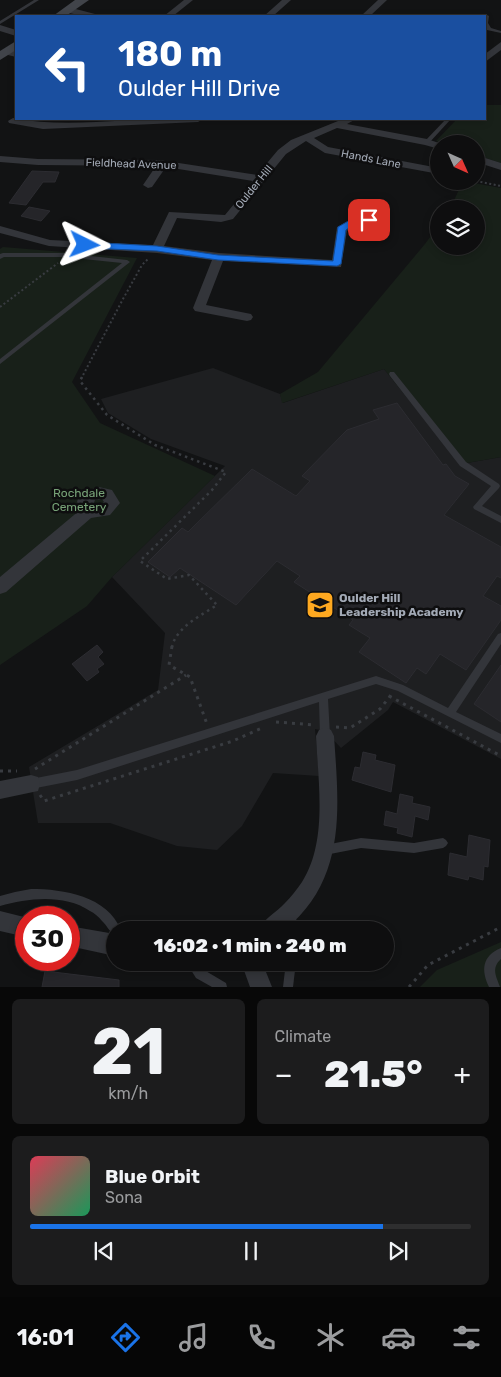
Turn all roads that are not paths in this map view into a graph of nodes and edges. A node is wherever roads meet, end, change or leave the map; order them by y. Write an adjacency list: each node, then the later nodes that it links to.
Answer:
1 (37, 0): 12 (lane)
2 (83, 0): 6 (main road)
3 (189, 0): 8 (street)
4 (287, 0): 9 (street)
5 (383, 0): 10 (street)
6 (63, 13): 7 (street)
7 (82, 15)
8 (169, 15)
9 (269, 15)
10 (366, 15)
11 (487, 16): 14 (lane)
12 (0, 23)
13 (0, 28): 15 (street)
14 (501, 32)
15 (15, 34)
16 (501, 45): 17 (street)
17 (486, 58)
18 (176, 120): 21 (street)
19 (344, 120): 22 (street, Oulder Hill)
20 (448, 120): 24 (lane)
21 (12, 122)
22 (329, 122): 23 (street, Oulder Hill); 24 (street)
23 (306, 137): 30 (street, Hands Lane); 31 (street, Oulder Hill)
24 (427, 142): 25 (street)
25 (430, 143)
26 (0, 159): 28 (street, Fieldhead Avenue)
27 (485, 161): 29 (street)
28 (163, 164): 31 (street, Fieldhead Avenue); 32 (street)
29 (501, 167)
30 (430, 169)
31 (261, 179): 35 (street, Oulder Hill)
32 (148, 185)
33 (382, 220): 37 (street)
34 (0, 229): 35 (street)
35 (157, 249): 37 (street)
36 (0, 257): 39 (lane)
37 (218, 257): 38 (street)
38 (248, 316)
39 (0, 362)
40 (392, 374): 42 (lane)
41 (89, 511): 43 (street)
42 (501, 520)
43 (0, 587)
44 (501, 637): 46 (lane)
45 (323, 697): 46 (lane); 47 (lane); 49 (lane)
46 (450, 713): 48 (lane)
47 (325, 731): 52 (street)
48 (501, 739)
49 (31, 784): 50 (street)
50 (0, 790)
51 (444, 843): 52 (lane)
52 (325, 850): 56 (street)
53 (0, 901): 55 (lane)
54 (0, 921): 57 (street)
55 (111, 921)
56 (293, 921)
57 (15, 924)
58 (80, 938): 59 (street)
59 (106, 943)
60 (501, 953): 67 (lane)
61 (198, 971): 64 (lane)
62 (255, 971): 65 (street)
63 (290, 971): 66 (lane)
64 (222, 987)
65 (261, 987)
66 (288, 987)
67 (495, 987)

